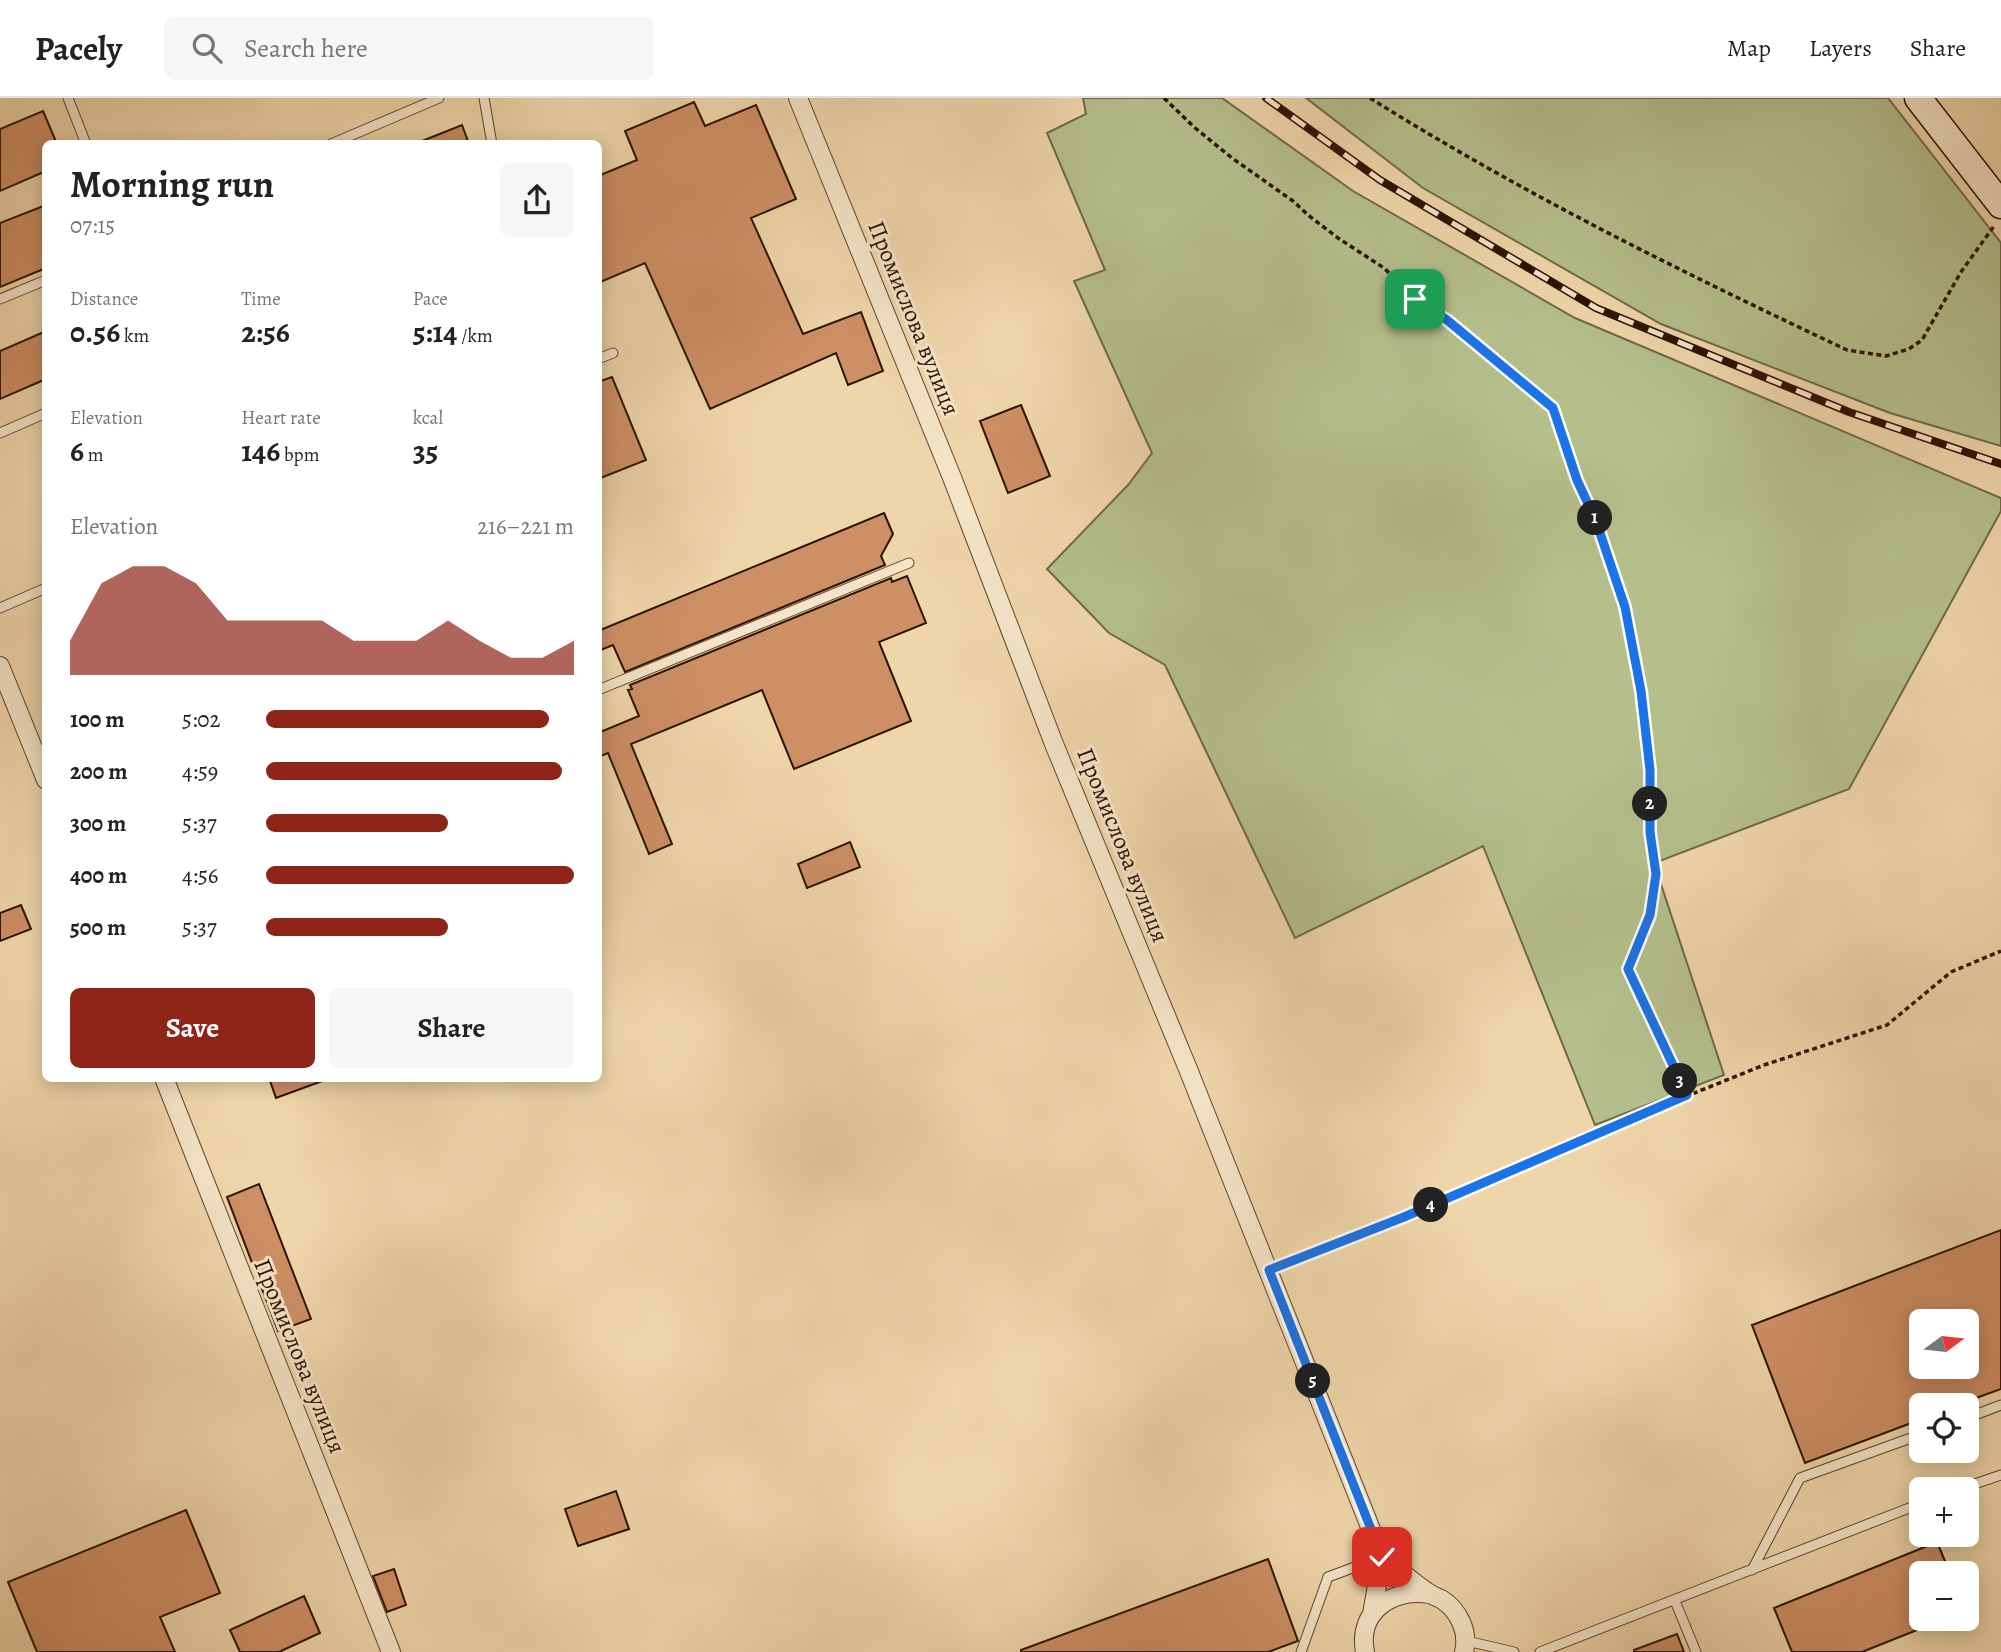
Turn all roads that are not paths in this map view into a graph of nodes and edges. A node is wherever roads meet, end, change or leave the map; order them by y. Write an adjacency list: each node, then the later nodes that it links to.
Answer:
1 (68, 98): 6 (lane)
2 (439, 98): 7 (lane)
3 (484, 98): 8 (lane)
4 (798, 98): 29 (street, Промислова вулиця)
5 (1918, 98): 9 (main road)
6 (84, 140)
7 (340, 140)
8 (491, 140)
9 (2001, 205)
10 (42, 282): 11 (lane)
11 (0, 299)
12 (613, 353): 13 (lane)
13 (602, 357)
14 (42, 415): 15 (lane)
15 (0, 433)
16 (909, 563): 20 (lane)
17 (42, 590): 18 (lane)
18 (0, 608)
19 (0, 666): 21 (street)
20 (602, 688)
21 (42, 770)
22 (166, 1082): 35 (street, Промислова вулиця)
23 (2001, 1405): 24 (lane)
24 (1979, 1413)
25 (1909, 1439): 30 (lane)
26 (2001, 1475): 27 (lane)
27 (1979, 1483)
28 (1909, 1508): 30 (lane)
29 (1382, 1557): 31 (street); 33 (street); 36 (lane)
30 (1752, 1570): 32 (lane)
31 (1429, 1594): 33 (street); 34 (street)
32 (1675, 1601): 39 (lane); 40 (lane)
33 (1372, 1614): 37 (street)
34 (1466, 1646): 38 (lane)
35 (391, 1652)
36 (1301, 1652)
37 (1365, 1652)
38 (1514, 1652)
39 (1540, 1652)
40 (1696, 1652)

